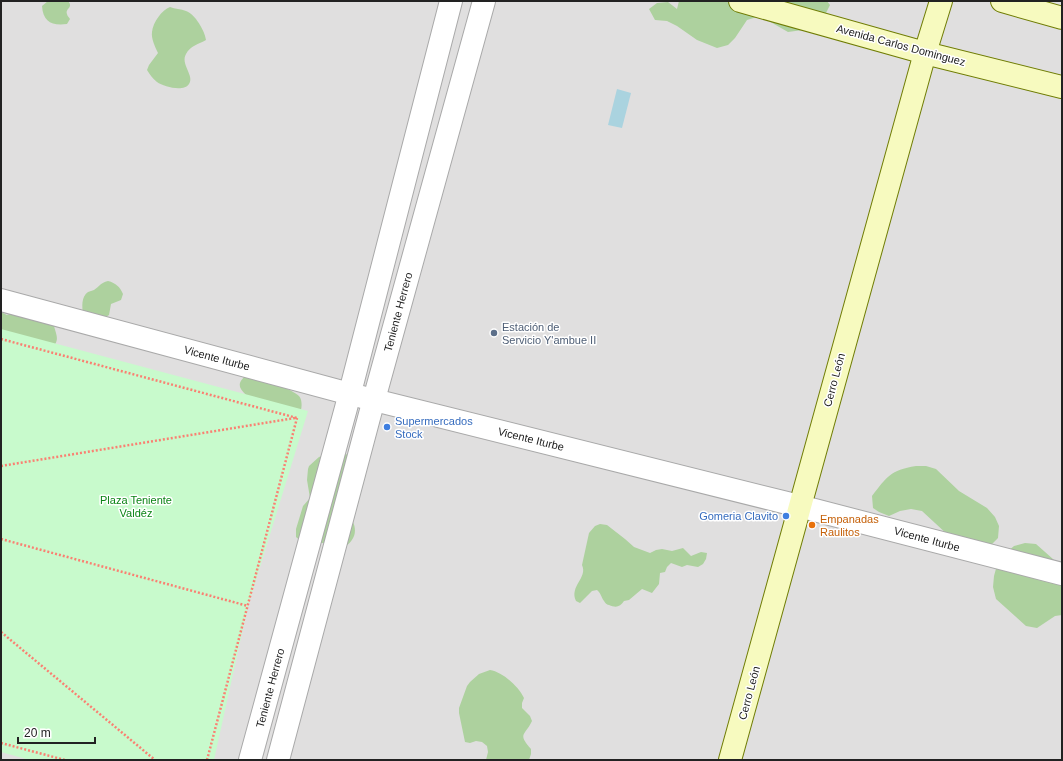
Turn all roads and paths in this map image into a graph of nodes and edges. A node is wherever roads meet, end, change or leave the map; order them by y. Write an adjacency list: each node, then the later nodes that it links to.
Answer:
1 (451, 1): 9 (street, Teniente Herrero)
2 (484, 1): 10 (street, Teniente Herrero)
3 (740, 1): 7 (street, Avenida Carlos Dominguez)
4 (941, 1): 7 (street, Cerro León)
5 (1002, 1): 6 (street)
6 (1062, 18)
7 (925, 53): 8 (street, Avenida Carlos Dominguez); 17 (street, Cerro León)
8 (1062, 87)
9 (406, 177): 10 (street); 13 (street, Teniente Herrero)
10 (433, 184): 14 (street, Teniente Herrero)
11 (1, 300): 13 (street, Vicente Iturbe)
12 (1, 339): 15 (path)
13 (350, 394): 14 (street, Vicente Iturbe); 21 (street, Teniente Herrero)
14 (374, 399): 17 (street, Vicente Iturbe); 22 (street, Teniente Herrero)
15 (297, 418): 16 (path); 20 (path)
16 (1, 466)
17 (799, 506): 19 (street, Vicente Iturbe); 30 (street, Cerro León)
18 (1, 539): 20 (path)
19 (1062, 574)
20 (248, 606): 27 (path)
21 (290, 616): 22 (street); 28 (street, Teniente Herrero)
22 (314, 623): 29 (street, Teniente Herrero)
23 (1, 632): 26 (path)
24 (1, 743): 25 (path)
25 (65, 760)
26 (155, 760)
27 (207, 760)
28 (250, 760)
29 (278, 760)
30 (730, 760)

